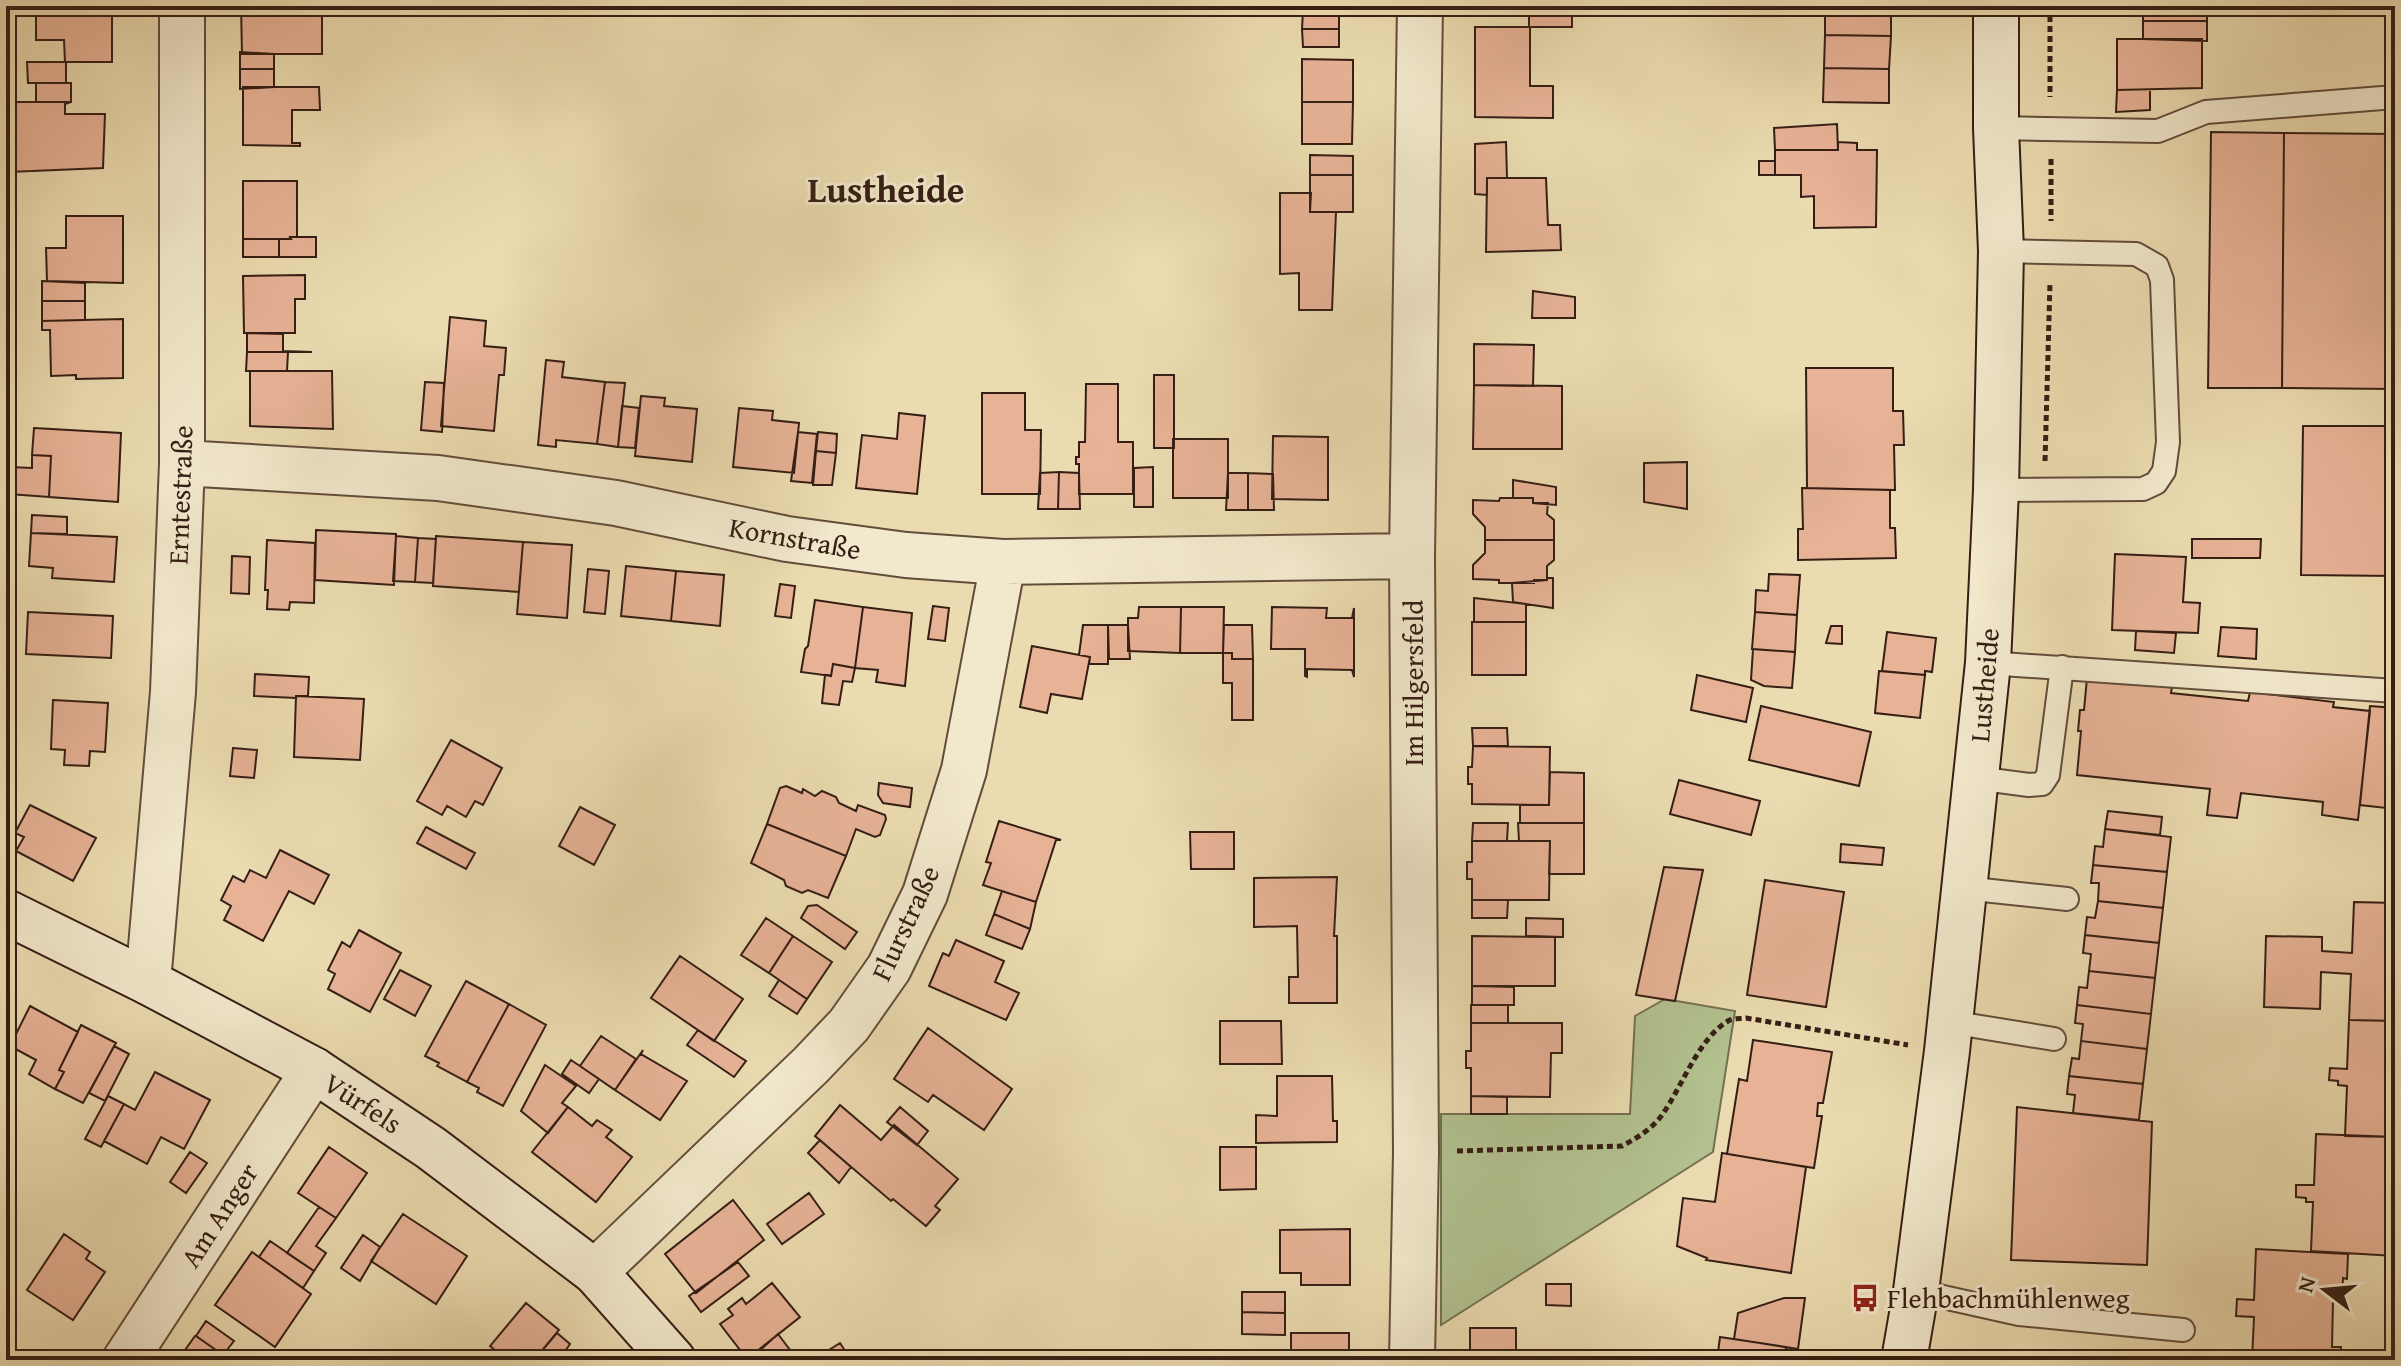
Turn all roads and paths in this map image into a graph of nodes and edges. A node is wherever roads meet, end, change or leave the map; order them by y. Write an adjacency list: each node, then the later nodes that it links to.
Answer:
1 (182, 6): 7 (street, Erntestraße)
2 (1420, 6): 9 (street, Im Hilgersfeld)
3 (1996, 6): 5 (street, Lustheide)
4 (2395, 97): 5 (lane)
5 (1996, 128): 6 (street, Lustheide)
6 (2001, 251): 8 (street, Lustheide); 8 (lane)
7 (182, 463): 10 (street, Kornstraße); 18 (street, Erntestraße)
8 (1996, 490): 11 (street, Lustheide)
9 (1412, 556): 10 (street, Kornstraße); 22 (street, Im Hilgersfeld)
10 (1003, 562): 23 (street, Flurstraße)
11 (1988, 663): 12 (lane); 14 (street, Lustheide)
12 (2062, 667): 13 (lane); 14 (lane)
13 (2395, 691)
14 (1976, 778): 15 (street, Lustheide)
15 (1964, 888): 16 (lane); 19 (street, Lustheide)
16 (2067, 899)
17 (6, 912): 18 (street, Vürfels)
18 (148, 982): 21 (street, Vürfels)
19 (1949, 1037): 20 (lane); 22 (path); 24 (street, Lustheide)
20 (2054, 1039)
21 (314, 1070): 23 (street, Vürfels); 26 (street, Am Anger)
22 (1416, 1152): 28 (street, Im Hilgersfeld)
23 (595, 1272): 27 (street, Vürfels)
24 (1916, 1291): 25 (lane); 29 (street, Lustheide)
25 (2183, 1330)
26 (125, 1360)
27 (673, 1360)
28 (1412, 1360)
29 (1904, 1360)

